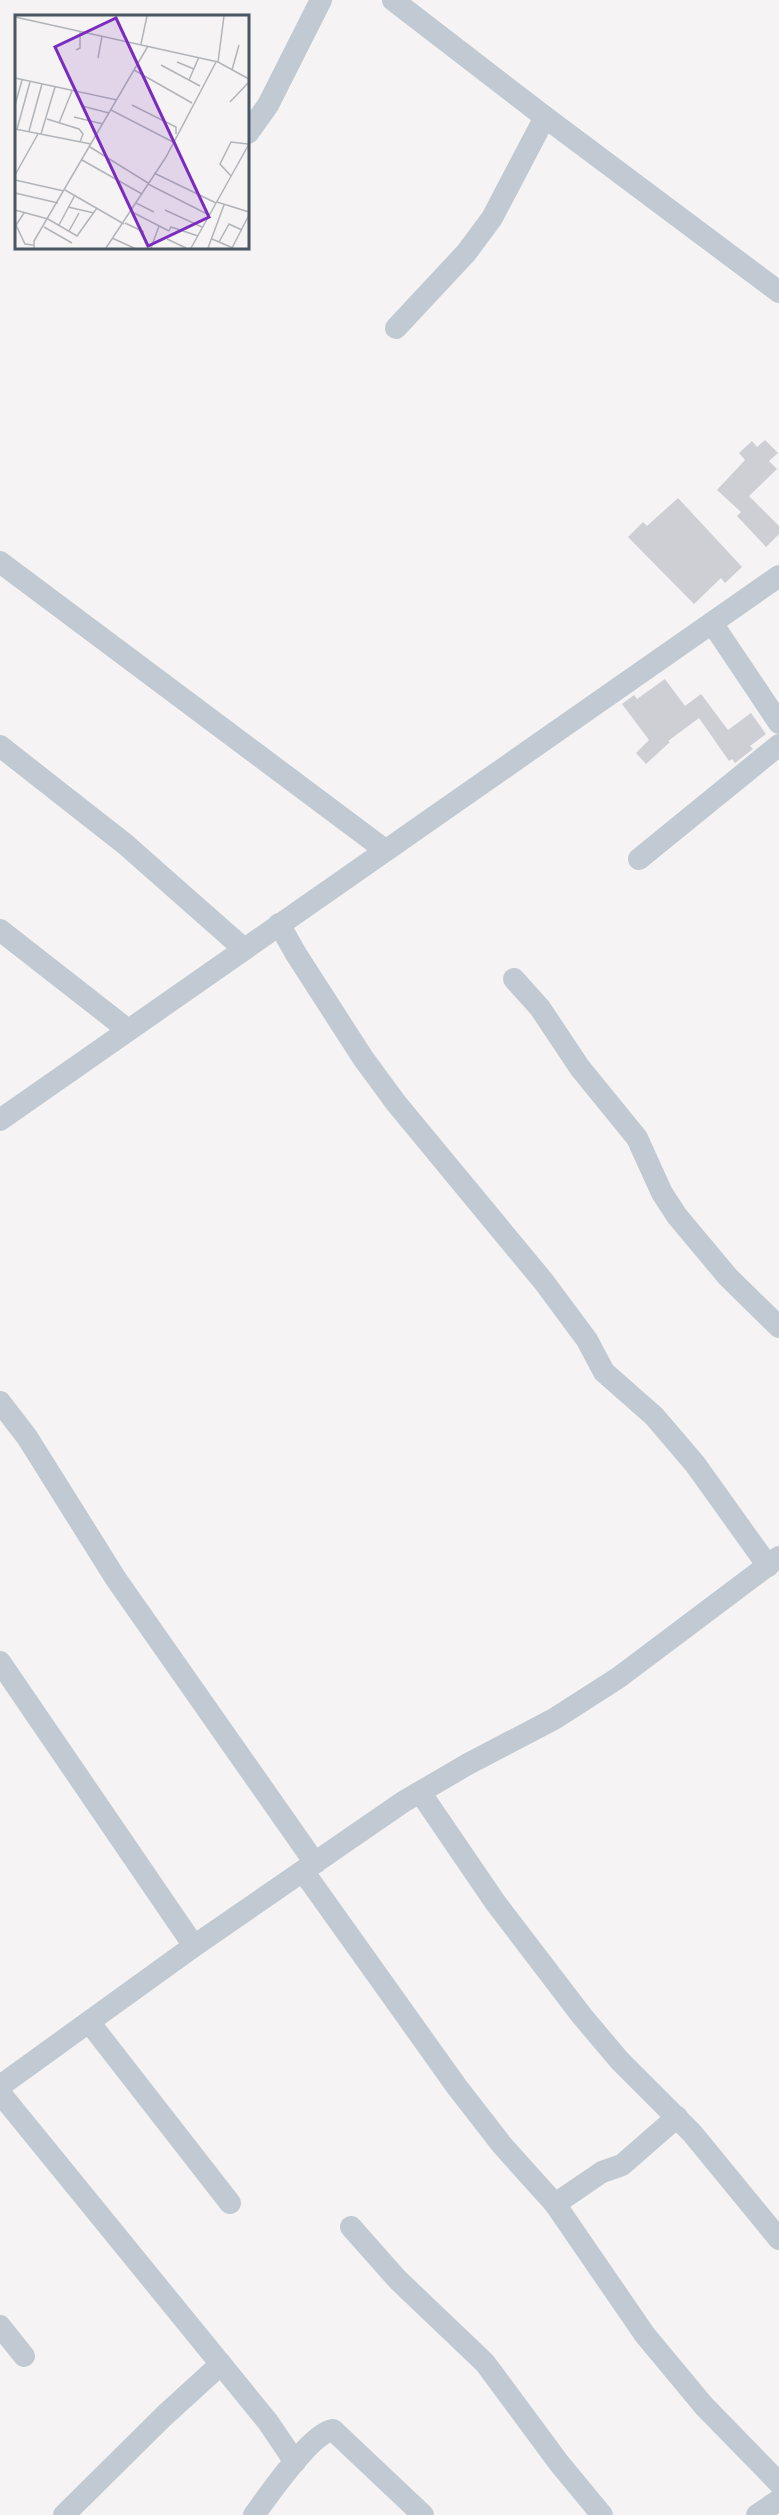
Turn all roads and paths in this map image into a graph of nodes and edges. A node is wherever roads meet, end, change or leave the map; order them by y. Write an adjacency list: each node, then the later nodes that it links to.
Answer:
1 (321, 0): 4 (street)
2 (393, 0): 3 (street)
3 (545, 117): 5 (street); 6 (street)
4 (249, 132)
5 (779, 292)
6 (396, 328)
7 (0, 562): 13 (street)
8 (779, 576): 9 (street)
9 (712, 623): 10 (street); 13 (street)
10 (779, 723)
11 (779, 745): 14 (street)
12 (0, 746): 17 (street)
13 (385, 850): 15 (street)
14 (639, 859)
15 (279, 924): 17 (street); 23 (street)
16 (0, 930): 19 (street)
17 (244, 949): 19 (street)
18 (514, 979): 21 (street)
19 (128, 1030): 20 (street)
20 (0, 1119)
21 (779, 1327)
22 (0, 1402): 26 (street)
23 (774, 1562): 25 (street)
24 (0, 1662): 27 (street)
25 (420, 1792): 26 (street); 31 (street)
26 (309, 1867): 27 (street); 33 (street)
27 (194, 1946): 28 (street)
28 (89, 2022): 29 (street); 32 (street)
29 (0, 2086)
30 (0, 2093): 38 (street)
31 (677, 2117): 33 (street); 35 (street)
32 (230, 2203)
33 (555, 2204): 40 (street)
34 (351, 2227): 45 (street)
35 (779, 2239)
36 (0, 2326): 37 (street)
37 (24, 2356)
38 (221, 2364): 39 (street); 42 (street)
39 (295, 2462): 43 (street); 44 (street)
40 (779, 2483)
41 (779, 2500): 46 (street)
42 (64, 2515)
43 (254, 2515)
44 (423, 2515)
45 (602, 2515)
46 (757, 2515)

